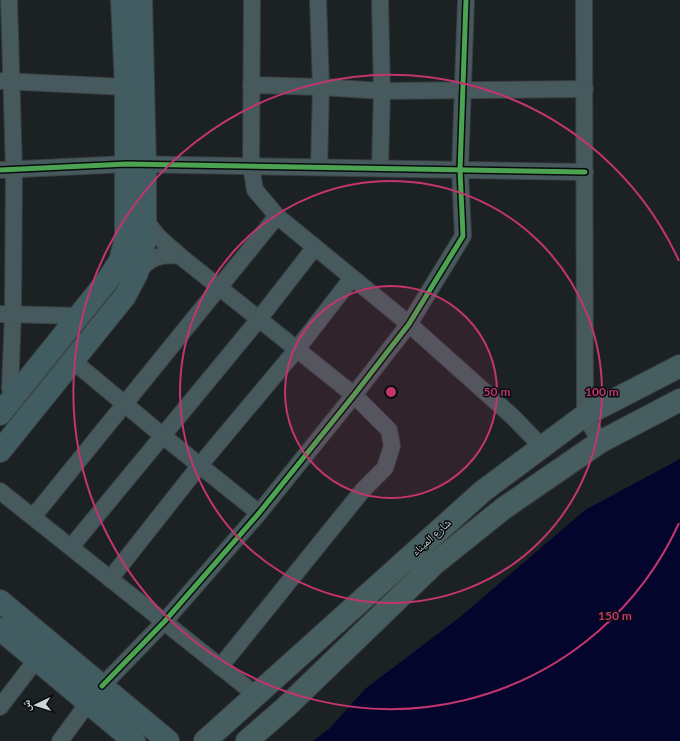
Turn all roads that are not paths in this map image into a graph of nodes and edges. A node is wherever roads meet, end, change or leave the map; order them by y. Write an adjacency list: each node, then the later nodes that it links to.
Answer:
1 (9, 0): 9 (street)
2 (122, 0): 11 (main road)
3 (141, 0): 16 (main road)
4 (252, 0): 10 (street)
5 (318, 0): 12 (street)
6 (380, 0): 15 (street)
7 (466, 0): 13 (street)
8 (584, 0): 14 (street)
9 (6, 81): 11 (street); 20 (street)
10 (251, 85): 12 (street); 17 (street)
11 (126, 87): 16 (main road)
12 (320, 87): 15 (street); 18 (street)
13 (463, 90): 14 (street); 15 (street); 21 (street)
14 (585, 90): 22 (street)
15 (382, 91): 19 (street)
16 (136, 164): 17 (street); 20 (street); 23 (main road); 31 (main road)
17 (251, 166): 18 (street); 24 (street)
18 (319, 167): 19 (street)
19 (380, 168): 21 (street)
20 (7, 170): 30 (street)
21 (460, 170): 22 (street); 33 (street)
22 (585, 172): 42 (street)
23 (145, 215): 26 (street); 27 (main road)
24 (277, 216): 25 (street); 29 (street)
25 (315, 247): 28 (street); 32 (street)
26 (180, 256): 27 (street); 29 (street)
27 (137, 273): 35 (main road)
28 (352, 278): 33 (street); 34 (street)
29 (219, 287): 32 (street); 40 (street)
30 (7, 314): 31 (street); 37 (street)
31 (81, 316): 37 (main road)
32 (259, 319): 34 (street); 43 (street)
33 (410, 324): 38 (street); 45 (street)
34 (297, 350): 38 (street); 47 (street)
35 (73, 361): 40 (street); 46 (main road)
36 (680, 366): 42 (main road, شارع الميناء)
37 (10, 388): 41 (main road)
38 (354, 395): 49 (street); 57 (street)
39 (680, 400): 44 (main road)
40 (125, 403): 43 (street); 50 (street)
41 (0, 414)
42 (585, 415): 44 (street); 45 (main road, شارع الميناء)
43 (163, 436): 47 (street); 51 (street)
44 (600, 442): 66 (main road)
45 (542, 447): 59 (main road, شارع الميناء)
46 (0, 451)
47 (200, 465): 49 (street); 52 (street)
48 (0, 491): 50 (street)
49 (259, 512): 54 (street)
50 (33, 517): 51 (street)
51 (71, 547): 52 (street)
52 (110, 579): 54 (street)
53 (0, 601): 58 (main road)
54 (164, 622): 57 (street); 58 (street)
55 (0, 629): 56 (main road)
56 (36, 660): 60 (main road); 61 (street)
57 (220, 666): 59 (street)
58 (102, 686): 64 (main road)
59 (256, 695): 65 (main road, شارع الميناء)
60 (88, 703): 62 (street); 63 (main road)
61 (0, 707)
62 (60, 741)
63 (134, 741)
64 (168, 741)
65 (205, 741)
66 (247, 741)

